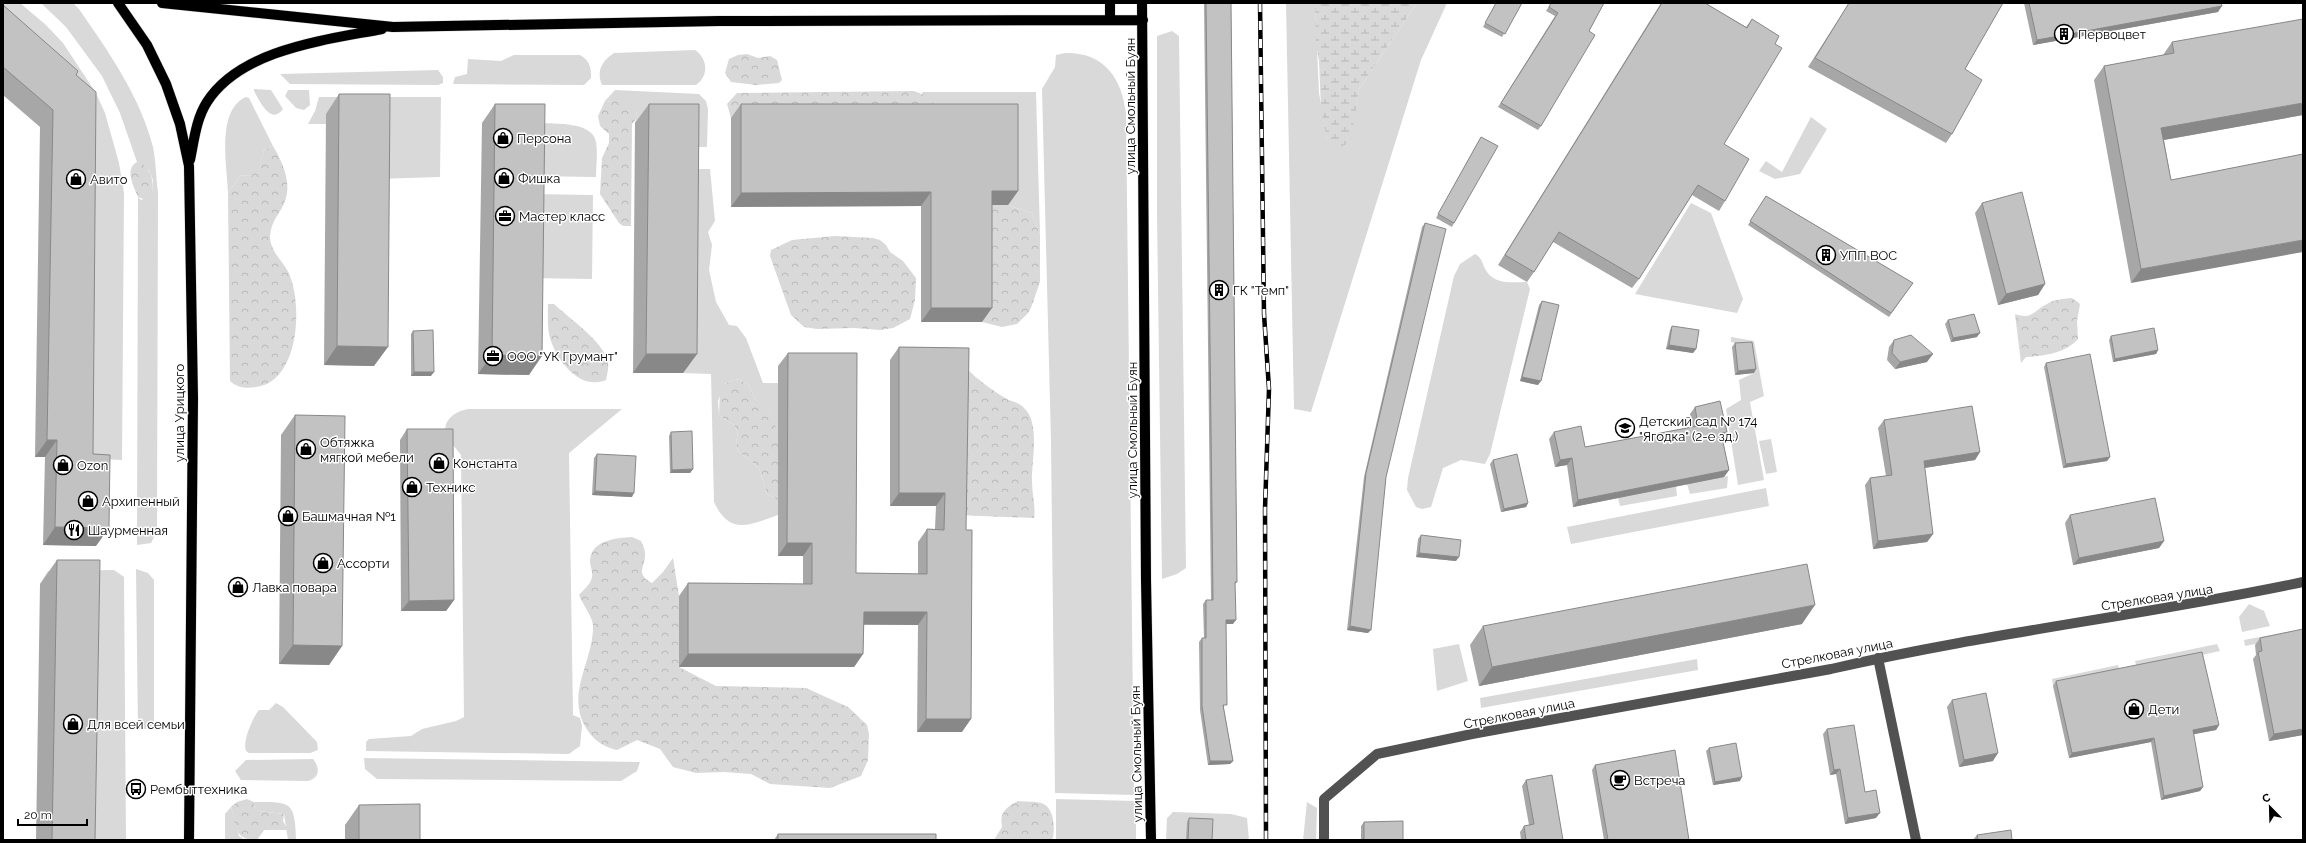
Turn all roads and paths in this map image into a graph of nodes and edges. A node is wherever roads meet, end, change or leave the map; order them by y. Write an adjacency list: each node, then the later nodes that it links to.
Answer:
1 (118, 3): 8 (main road, улица Урицкого)
2 (162, 3): 7 (main road)
3 (1110, 3): 5 (main road)
4 (1142, 3): 6 (main road, улица Смольный Буян)
5 (1110, 20): 6 (main road); 7 (main road)
6 (1143, 20): 12 (main road, улица Смольный Буян)
7 (393, 27): 8 (main road)
8 (189, 166): 11 (main road, улица Урицкого)
9 (2303, 582): 10 (street, Стрелковая улица)
10 (1878, 658): 13 (street, Стрелковая улица); 14 (street)
11 (189, 840)
12 (1151, 840)
13 (1324, 840)
14 (1916, 840)

